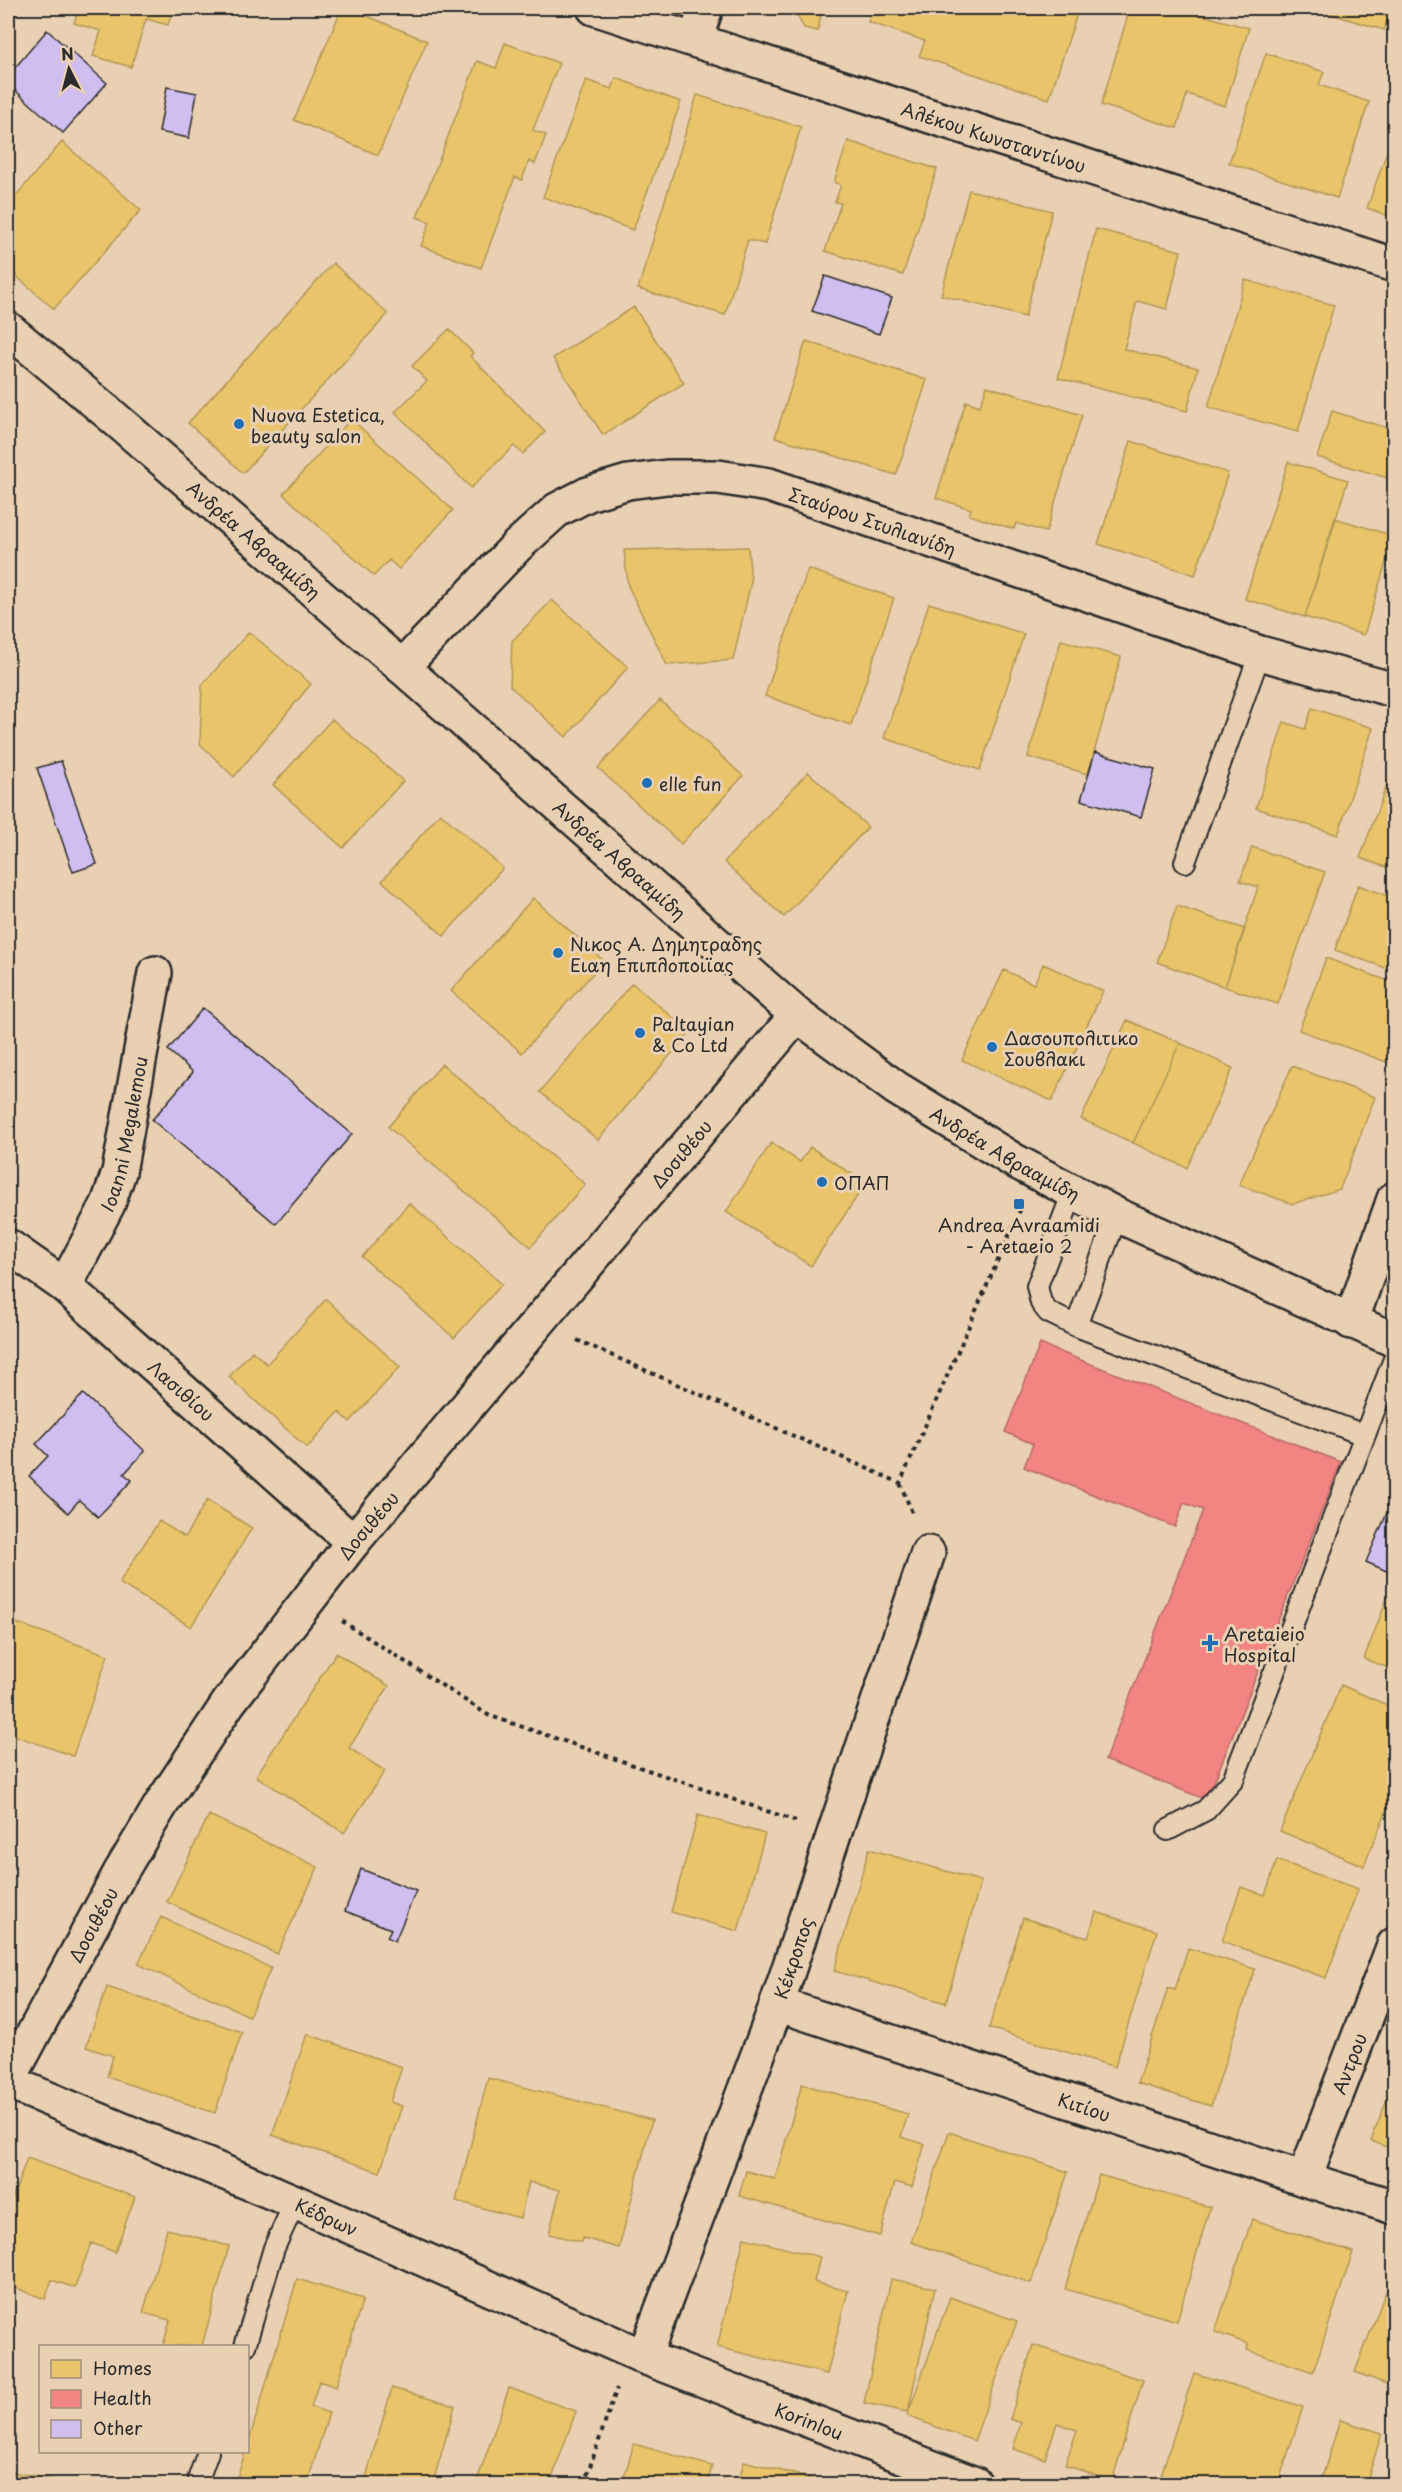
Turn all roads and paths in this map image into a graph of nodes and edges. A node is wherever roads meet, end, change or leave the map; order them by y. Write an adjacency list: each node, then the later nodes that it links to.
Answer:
1 (594, 8): 3 (street, Αλέκου Κωνσταντίνου)
2 (706, 8): 3 (street)
3 (695, 40): 4 (street, Αλέκου Κωνσταντίνου)
4 (1395, 265)
5 (8, 329): 7 (street, Ανδρέα Αβρααμίδη)
6 (1260, 653): 7 (street, Σταύρου Στυλιανίδη); 8 (street, Σταύρου Στυλιανίδη); 9 (lane)
7 (402, 667): 11 (street, Ανδρέα Αβρααμίδη)
8 (1395, 690)
9 (1185, 862)
10 (155, 973): 17 (street, Ioanni Megalemou)
11 (796, 1015): 12 (street, Ανδρέα Αβρααμίδη); 18 (street, Δοσιθέου)
12 (1037, 1172): 13 (street, Ανδρέα Αβρααμίδη); 18 (path)
13 (1073, 1192): 15 (street, Ανδρέα Αβρααμίδη); 20 (lane)
14 (1395, 1199): 19 (street)
15 (1117, 1215): 19 (street, Ανδρέα Αβρααμίδη); 20 (lane)
16 (8, 1246): 17 (street, Λασιθίου)
17 (65, 1286): 24 (street, Λασιθίου)
18 (538, 1322): 24 (street, Δοσιθέου)
19 (1351, 1322): 21 (street, Ανδρέα Αβρααμίδη)
20 (1076, 1326): 23 (lane)
21 (1395, 1340)
22 (1395, 1359): 23 (lane)
23 (1364, 1435): 27 (lane)
24 (353, 1542): 26 (street, Δοσιθέου)
25 (928, 1553): 28 (street, Κέκροπος)
26 (308, 1600): 28 (path); 31 (street, Δοσιθέου)
27 (1168, 1830)
28 (834, 1833): 30 (street, Κέκροπος)
29 (1395, 1945): 32 (street, Αντρου)
30 (777, 2004): 32 (street, Κιτίου); 36 (street, Κέκροπος)
31 (8, 2081): 33 (street, Κέδρων)
32 (1304, 2179): 34 (street, Κιτίου)
33 (296, 2202): 35 (lane); 36 (street, Κέδρων)
34 (1395, 2207)
35 (245, 2345)
36 (637, 2353): 39 (path); 40 (street, Korinlou)
37 (207, 2453): 38 (lane)
38 (199, 2477)
39 (584, 2484)
40 (975, 2484)

